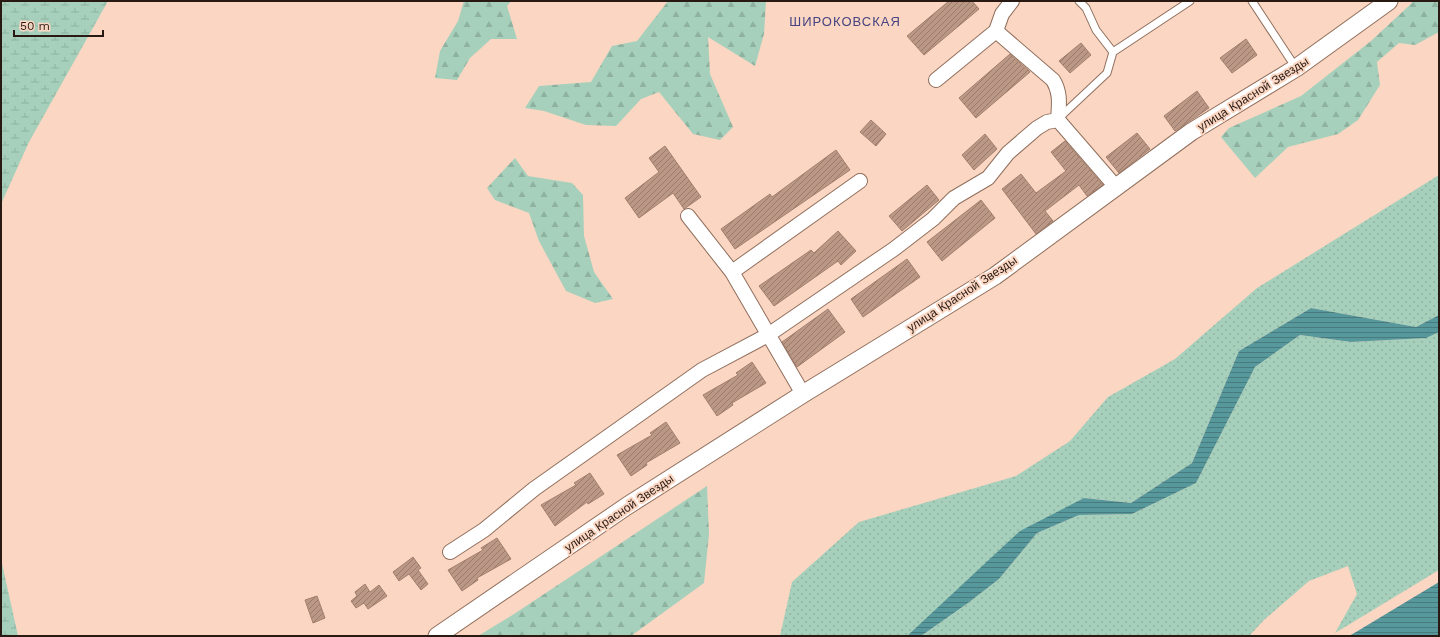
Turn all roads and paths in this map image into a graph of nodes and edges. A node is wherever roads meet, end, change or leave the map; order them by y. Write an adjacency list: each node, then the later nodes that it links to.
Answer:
1 (1012, 1): 6 (street)
2 (1079, 1): 7 (lane)
3 (1190, 1): 7 (lane)
4 (1252, 1): 8 (lane)
5 (1390, 1): 8 (street, улица Красной Звезды)
6 (996, 31): 9 (street); 10 (street)
7 (1114, 52): 10 (lane)
8 (1296, 68): 12 (street, улица Красной Звезды)
9 (936, 80)
10 (1058, 120): 12 (street); 15 (street)
11 (860, 180): 14 (street)
12 (1116, 187): 16 (street, улица Красной Звезды)
13 (688, 216): 14 (street)
14 (732, 272): 15 (street)
15 (768, 335): 16 (street); 17 (street)
16 (803, 394): 18 (street, улица Красной Звезды)
17 (450, 552)
18 (437, 636)

